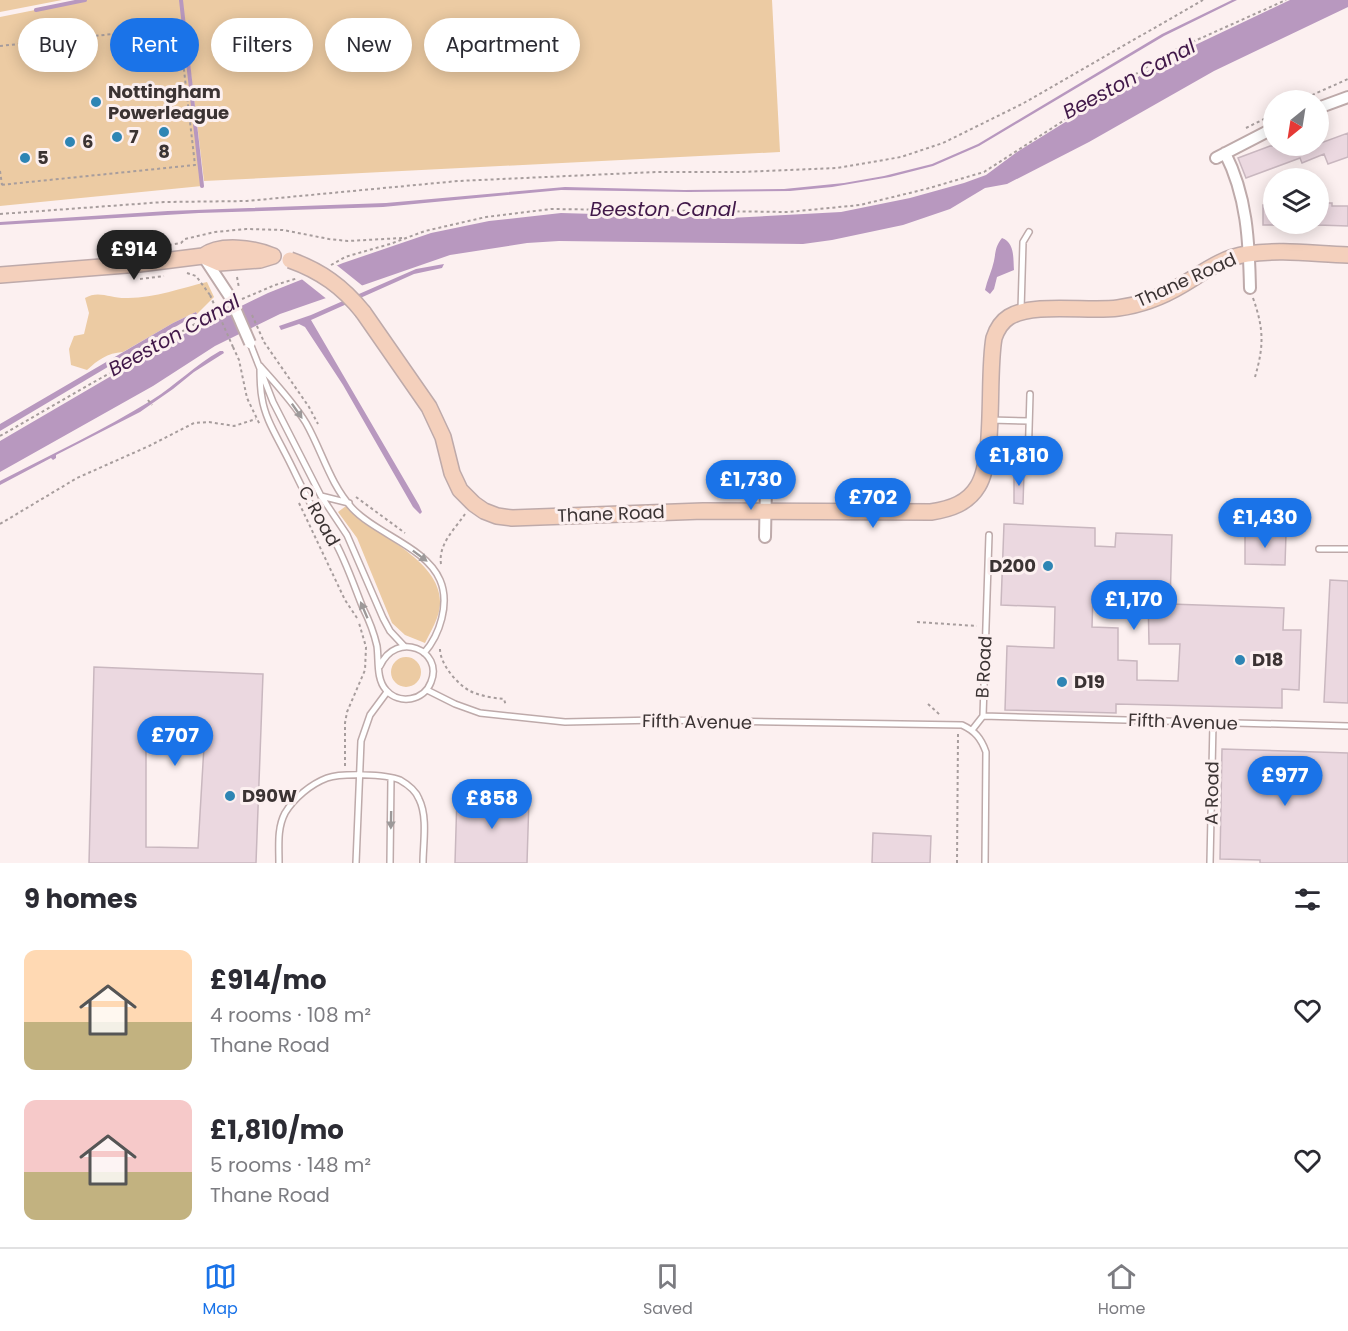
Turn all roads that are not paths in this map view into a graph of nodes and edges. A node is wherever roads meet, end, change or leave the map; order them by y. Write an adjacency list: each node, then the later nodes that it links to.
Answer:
1 (1348, 97): 2 (street)
2 (1329, 104)
3 (1263, 134): 5 (street)
4 (1029, 232): 10 (lane)
5 (1250, 254): 6 (street, Thane Road); 9 (street); 10 (street, Thane Road)
6 (1348, 255)
7 (203, 256): 8 (street, Thane Road); 11 (street, bridge); 20 (street, Thane Road, bridge)
8 (0, 275)
9 (1250, 288)
10 (1021, 312): 14 (street, Thane Road)
11 (250, 343): 12 (lane, C Road)
12 (260, 366): 18 (lane, C Road); 19 (lane, C Road, one-way to 19); 27 (lane, C Road, one-way to 12)
13 (1030, 394): 15 (lane)
14 (989, 420): 15 (lane); 20 (street, Thane Road)
15 (1029, 421): 16 (lane)
16 (1006, 465)
17 (766, 486): 20 (street)
18 (321, 496): 19 (lane, C Road); 25 (lane, C Road)
19 (349, 503): 26 (lane, C Road, one-way to 26)
20 (765, 511): 22 (street)
21 (989, 535): 30 (lane, B Road)
22 (765, 537)
23 (1319, 549): 24 (lane)
24 (1348, 549)
25 (404, 646): 26 (lane); 27 (lane)
26 (424, 653): 28 (lane)
27 (380, 666): 29 (lane, C Road)
28 (427, 690): 29 (lane); 33 (lane, Fifth Avenue)
29 (387, 692): 34 (lane)
30 (983, 716): 31 (lane, Fifth Avenue); 33 (lane, B Road)
31 (1213, 723): 32 (lane, Fifth Avenue); 41 (lane, A Road)
32 (1348, 726)
33 (972, 730): 40 (lane)
34 (360, 775): 35 (lane); 36 (lane); 37 (lane)
35 (391, 778): 38 (lane, one-way to 38); 39 (lane)
36 (279, 863)
37 (356, 863)
38 (390, 863)
39 (423, 863)
40 (985, 863)
41 (1210, 863)

